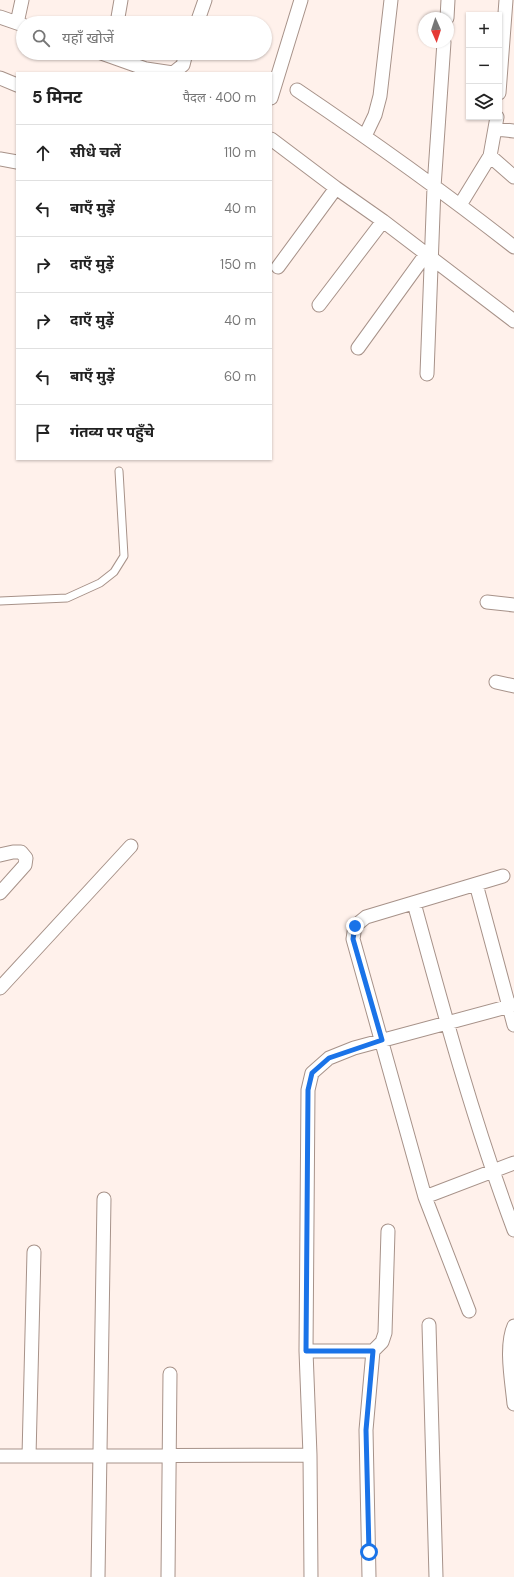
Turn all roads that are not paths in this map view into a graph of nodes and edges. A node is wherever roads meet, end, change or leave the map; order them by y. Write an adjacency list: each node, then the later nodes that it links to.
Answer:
1 (22, 0): 9 (street)
2 (121, 0): 10 (street)
3 (205, 0): 11 (street)
4 (300, 0): 23 (street)
5 (390, 0): 26 (street)
6 (448, 0): 8 (street)
7 (506, 0): 20 (street)
8 (447, 12)
9 (21, 16)
10 (118, 16)
11 (199, 16)
12 (0, 17): 13 (street)
13 (16, 23)
14 (444, 48): 32 (street)
15 (122, 60): 17 (street)
16 (184, 64): 18 (street)
17 (161, 72)
18 (174, 72)
19 (0, 78): 21 (street)
20 (500, 84)
21 (16, 86)
22 (297, 90): 26 (street)
23 (272, 95)
24 (496, 123): 25 (street); 28 (street)
25 (514, 131)
26 (365, 136): 32 (street)
27 (272, 140): 33 (street)
28 (490, 156): 31 (street); 34 (street)
29 (0, 159): 30 (street)
30 (16, 162)
31 (514, 177)
32 (434, 187): 34 (street); 37 (street)
33 (336, 188): 35 (street); 38 (street)
34 (460, 205): 36 (street)
35 (383, 220): 37 (street); 39 (street)
36 (514, 247)
37 (428, 256): 40 (street); 41 (street); 42 (street)
38 (278, 267)
39 (319, 305)
40 (514, 322)
41 (358, 348)
42 (427, 374)
43 (119, 471): 44 (lane)
44 (0, 600)
45 (487, 602): 46 (street)
46 (514, 605)
47 (496, 682): 48 (street)
48 (514, 686)
49 (131, 846): 55 (street)
50 (0, 855): 53 (street)
51 (503, 876): 52 (street)
52 (476, 884): 54 (street); 56 (street)
53 (0, 893)
54 (414, 902): 57 (street); 59 (street)
55 (0, 988)
56 (512, 1006): 57 (street); 58 (street)
57 (447, 1022): 59 (street); 61 (street)
58 (514, 1025)
59 (382, 1040): 62 (street); 70 (street)
60 (514, 1163): 61 (street)
61 (492, 1172): 62 (street); 64 (street)
62 (425, 1197): 67 (street)
63 (104, 1199): 78 (street)
64 (514, 1230)
65 (388, 1231): 71 (street)
66 (34, 1252): 77 (street)
67 (469, 1311)
68 (429, 1325): 83 (street)
69 (514, 1326): 73 (street)
70 (306, 1351): 71 (street); 75 (street)
71 (373, 1351): 82 (street)
72 (170, 1374): 74 (street)
73 (514, 1404)
74 (170, 1455): 75 (street); 78 (street); 80 (street)
75 (310, 1455): 81 (street)
76 (0, 1456): 77 (street)
77 (29, 1456): 78 (street)
78 (100, 1456): 79 (street)
79 (98, 1577)
80 (168, 1577)
81 (311, 1577)
82 (369, 1577)
83 (436, 1577)

